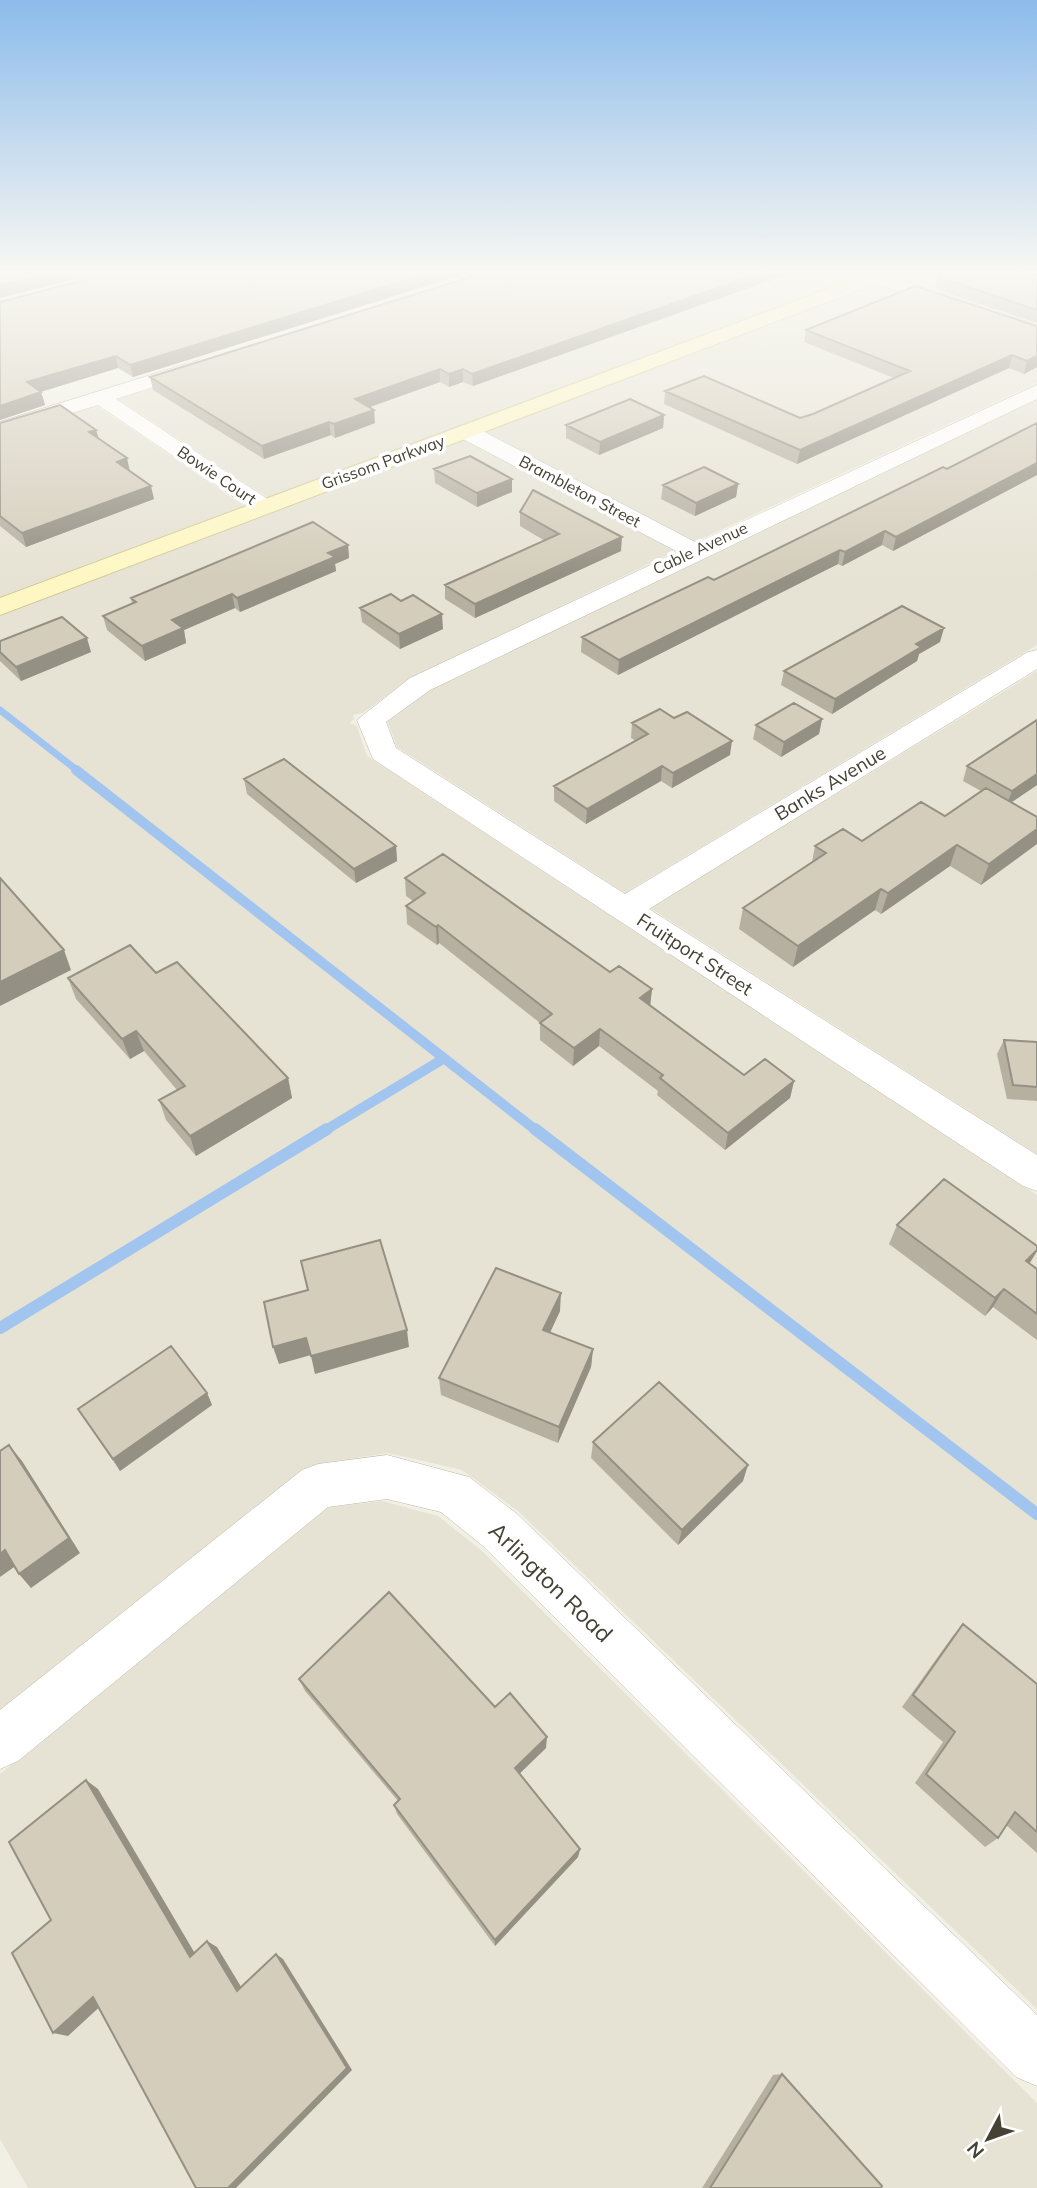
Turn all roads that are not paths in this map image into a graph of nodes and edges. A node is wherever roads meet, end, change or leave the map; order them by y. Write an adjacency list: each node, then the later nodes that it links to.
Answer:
1 (166, 376): 4 (street)
2 (614, 376): 6 (main road, Grissom Parkway)
3 (1037, 391): 8 (street, Cable Avenue)
4 (100, 397): 5 (street); 7 (street, Bowie Court)
5 (0, 429)
6 (467, 432): 7 (main road, Grissom Parkway); 8 (street, Brambleton Street)
7 (264, 507): 9 (main road, Grissom Parkway)
8 (694, 551): 11 (street, Cable Avenue)
9 (0, 607)
10 (1037, 658): 12 (street, Banks Avenue)
11 (371, 720): 12 (street, Fruitport Street)
12 (624, 909): 13 (street, Fruitport Street)
13 (1037, 1175)
14 (0, 1743): 15 (street, Arlington Road)
15 (1037, 2056)

